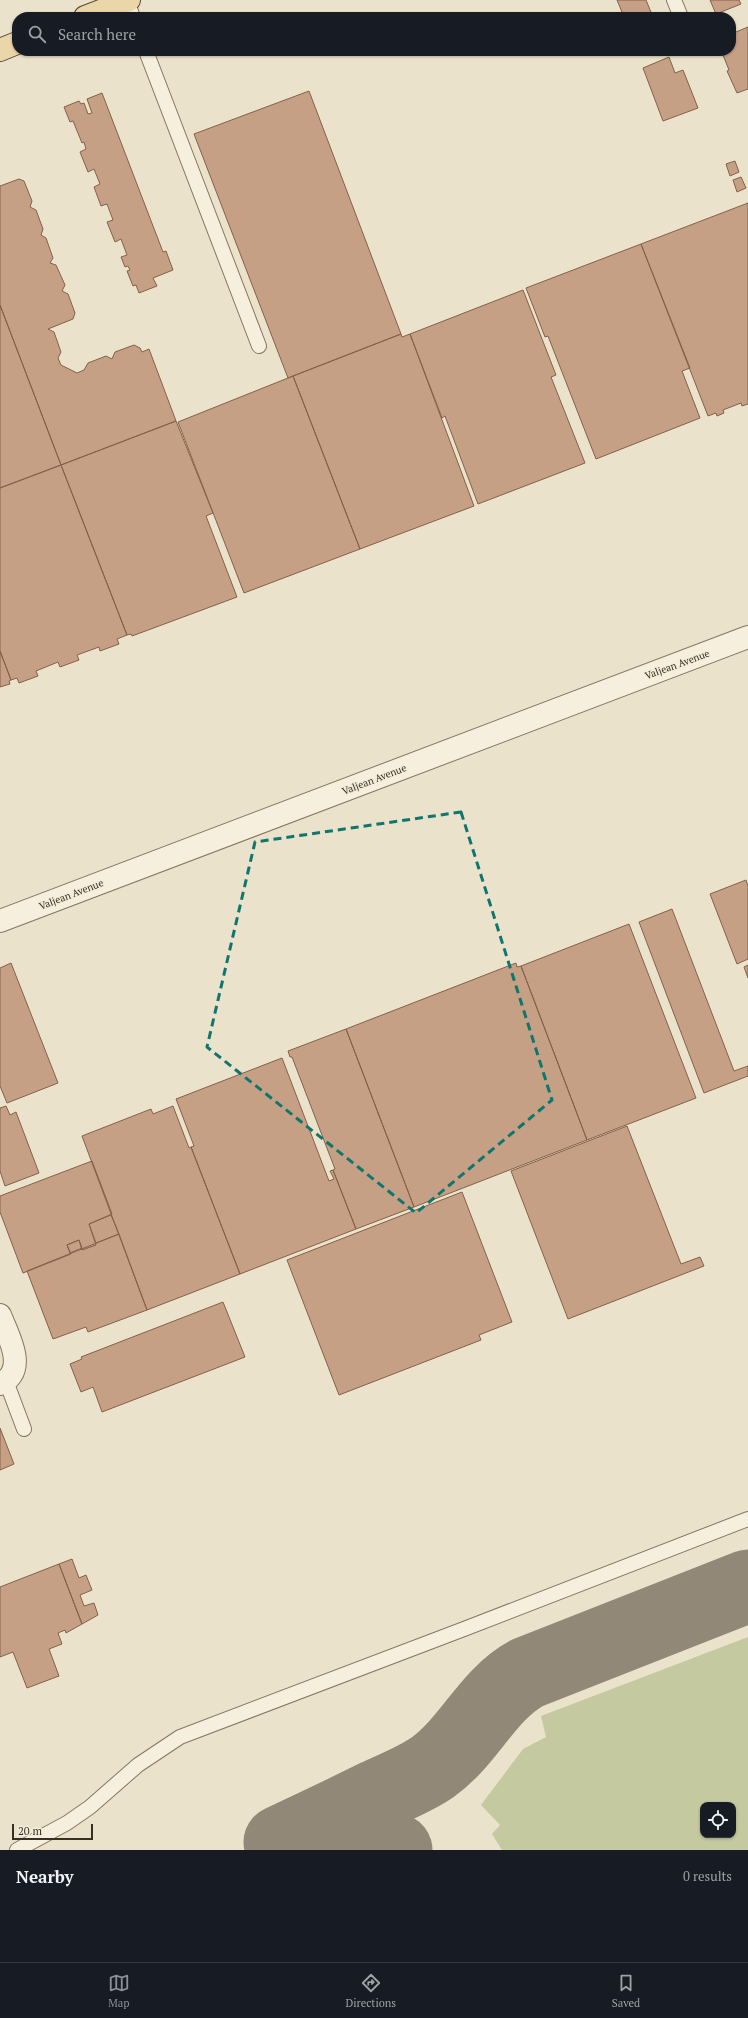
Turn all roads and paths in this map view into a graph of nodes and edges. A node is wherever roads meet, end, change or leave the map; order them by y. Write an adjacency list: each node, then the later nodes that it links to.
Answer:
1 (674, 0): 4 (lane)
2 (130, 6): 3 (main road)
3 (105, 12)
4 (679, 12)
5 (12, 45): 6 (main road)
6 (0, 50)
7 (148, 56): 8 (lane)
8 (259, 346)
9 (748, 637): 10 (street, Valjean Avenue)
10 (0, 921)
11 (0, 1315): 12 (street)
12 (6, 1379): 13 (lane)
13 (24, 1429)
14 (748, 1519): 15 (lane)
15 (17, 1850)

